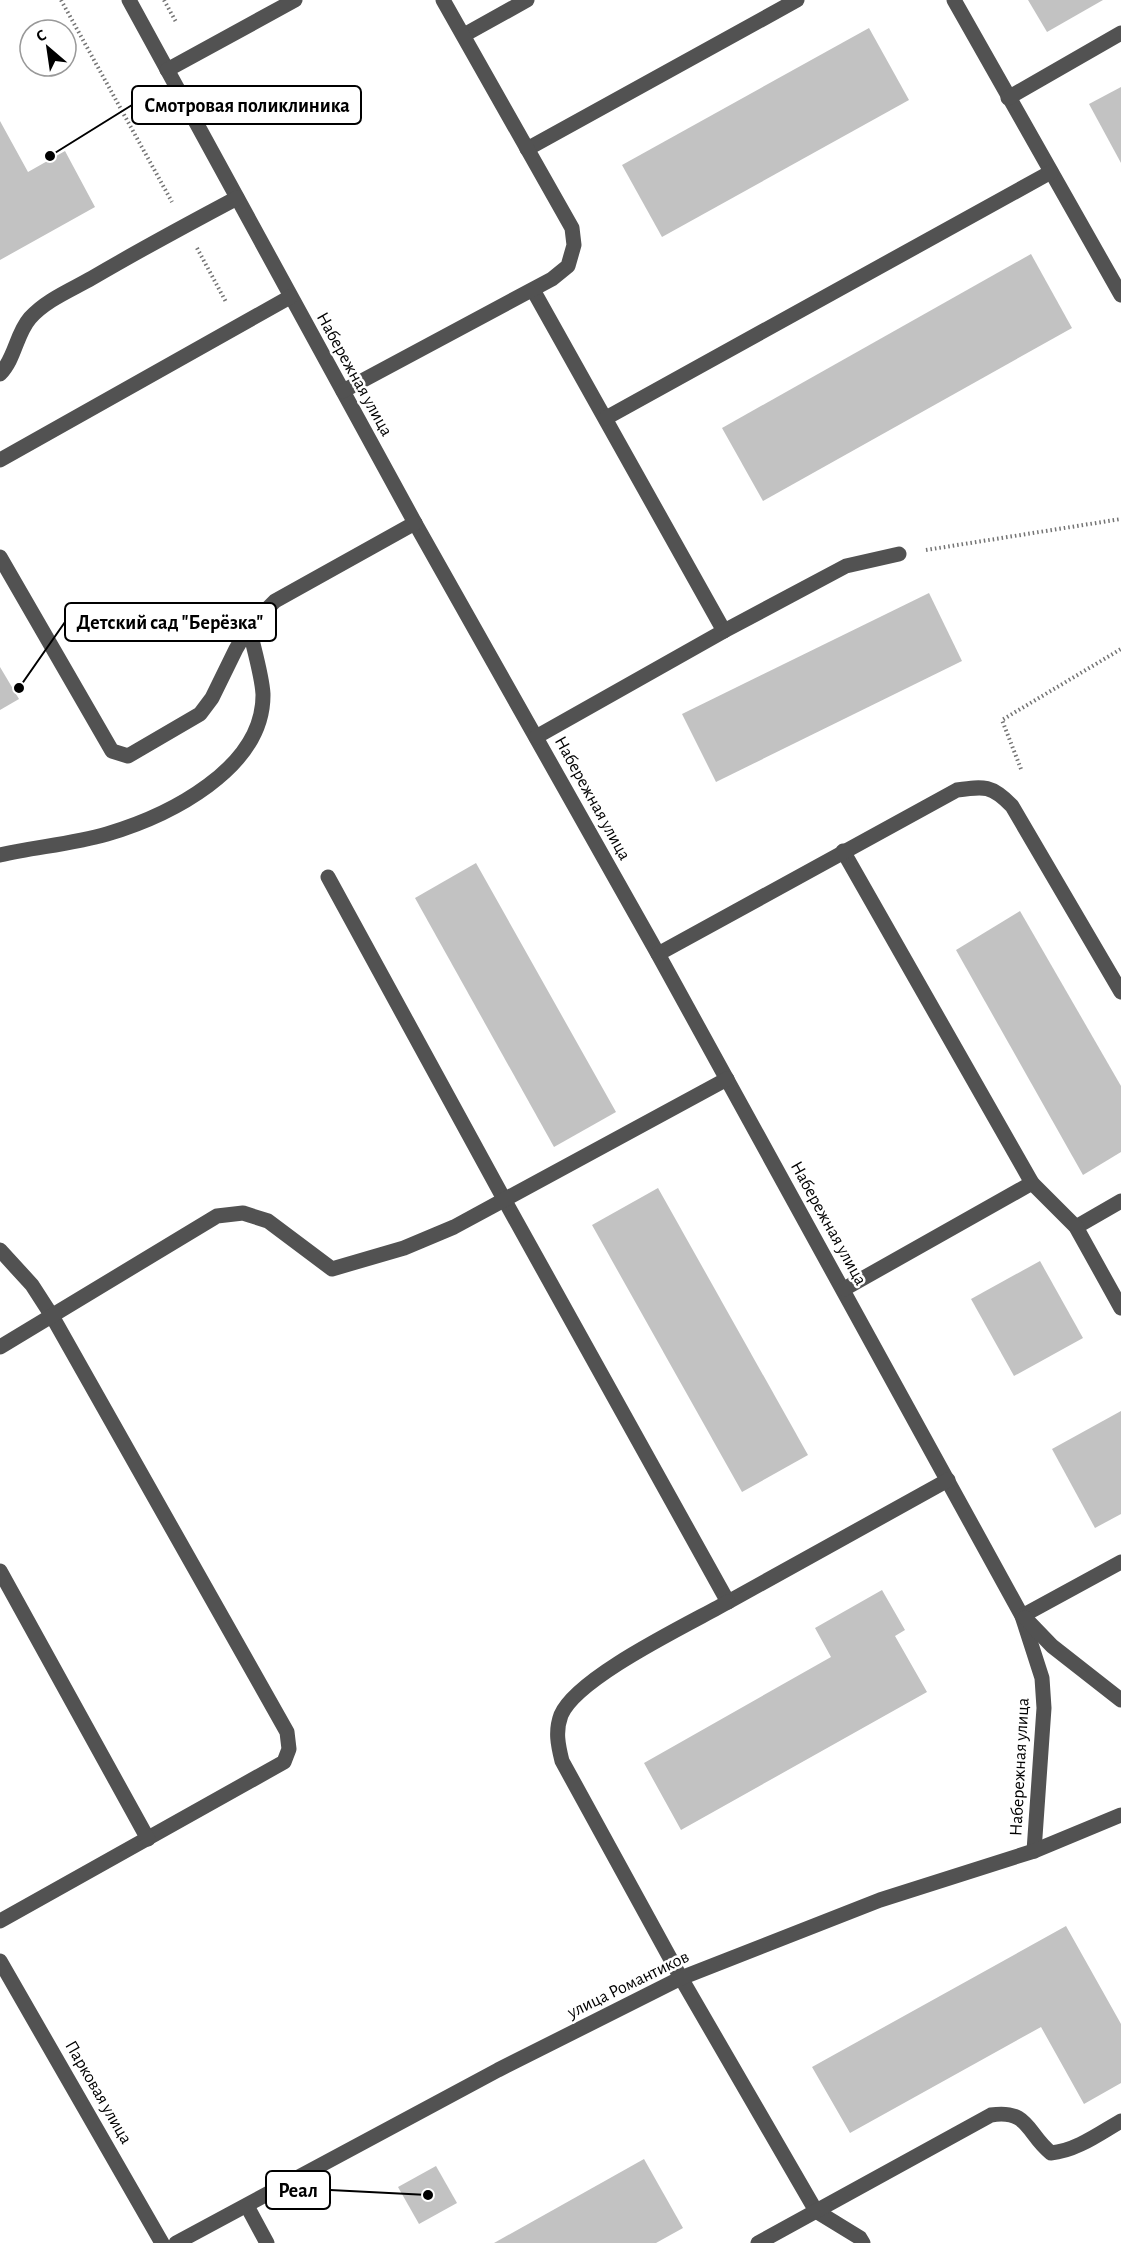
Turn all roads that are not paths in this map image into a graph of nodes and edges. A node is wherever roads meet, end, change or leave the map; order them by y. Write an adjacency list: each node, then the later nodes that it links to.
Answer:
1 (129, 0): 9 (street, Набережная улица)
2 (296, 0): 9 (street)
3 (443, 0): 8 (street)
4 (526, 0): 8 (street)
5 (797, 0): 11 (street)
6 (954, 0): 10 (street)
7 (1121, 33): 10 (street)
8 (464, 36): 11 (street)
9 (167, 70): 13 (street, Набережная улица)
10 (1008, 98): 12 (street)
11 (527, 149): 14 (street)
12 (1051, 172): 15 (street); 19 (street)
13 (237, 198): 16 (street, Набережная улица); 17 (street)
14 (533, 290): 18 (street); 19 (street)
15 (1121, 295)
16 (290, 297): 18 (street, Набережная улица); 20 (street)
17 (0, 374)
18 (343, 391): 21 (street, Набережная улица)
19 (606, 418): 25 (street)
20 (0, 460)
21 (415, 523): 24 (street); 26 (street, Набережная улица)
22 (899, 554): 25 (street)
23 (0, 557): 24 (street)
24 (249, 627): 28 (street)
25 (724, 631): 26 (street)
26 (536, 737): 30 (street, Набережная улица)
27 (843, 851): 30 (street); 31 (street); 33 (street)
28 (0, 855)
29 (328, 877): 34 (street)
30 (658, 954): 32 (street, Набережная улица)
31 (1121, 992)
32 (727, 1079): 34 (street); 38 (street, Набережная улица)
33 (1032, 1183): 36 (street); 38 (street)
34 (506, 1201): 40 (street); 45 (street)
35 (1121, 1201): 36 (street)
36 (1076, 1227): 39 (street)
37 (0, 1250): 40 (street)
38 (844, 1289): 42 (street, Набережная улица)
39 (1121, 1308)
40 (52, 1316): 41 (street); 49 (street)
41 (0, 1347)
42 (948, 1480): 45 (street); 46 (street, Набережная улица)
43 (1121, 1562): 46 (street)
44 (0, 1571): 49 (street)
45 (729, 1602): 53 (street)
46 (1022, 1616): 47 (street, Набережная улица); 50 (street, Набережная улица)
47 (1121, 1700)
48 (1121, 1815): 50 (street, улица Романтиков)
49 (148, 1839): 51 (street)
50 (1034, 1851): 53 (street, улица Романтиков)
51 (0, 1921)
52 (0, 1961): 57 (street, Парковая улица)
53 (681, 1978): 55 (street, улица Романтиков); 56 (street)
54 (1121, 2121): 56 (street)
55 (247, 2206): 58 (street, улица Романтиков); 59 (street)
56 (816, 2211): 60 (street); 61 (street)
57 (162, 2243)
58 (176, 2243)
59 (267, 2243)
60 (758, 2243)
61 (863, 2243)

